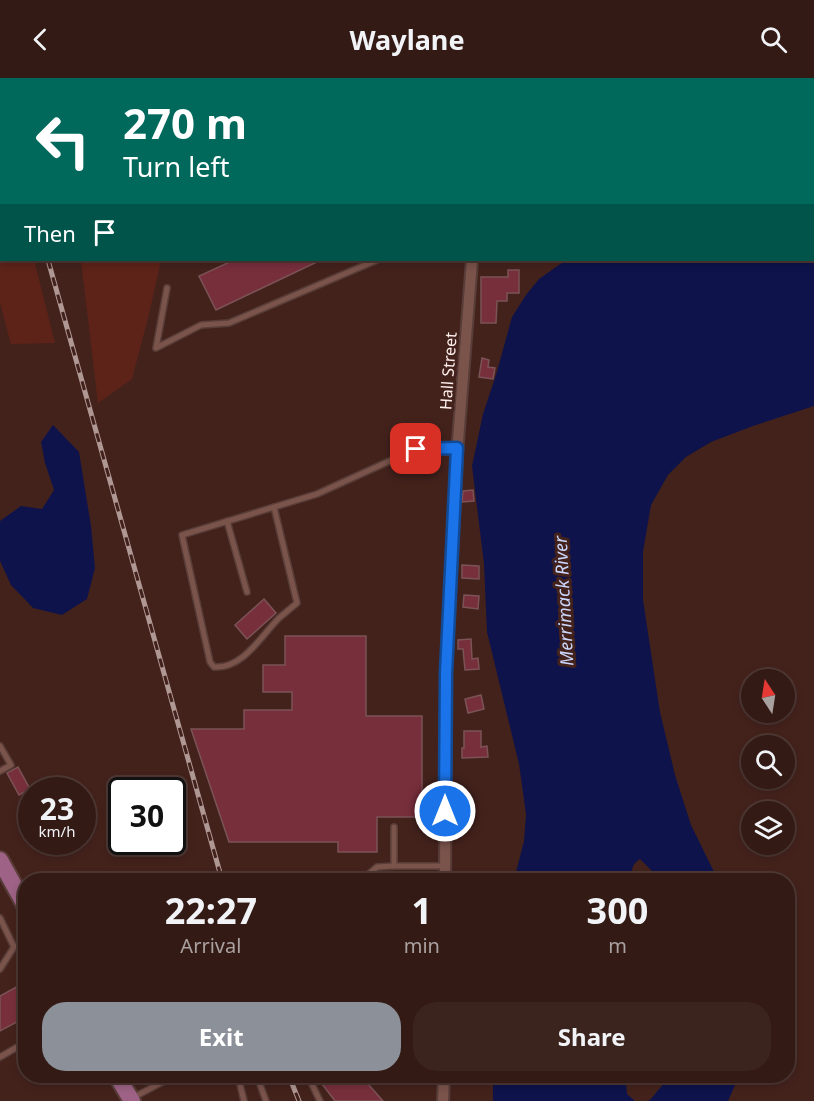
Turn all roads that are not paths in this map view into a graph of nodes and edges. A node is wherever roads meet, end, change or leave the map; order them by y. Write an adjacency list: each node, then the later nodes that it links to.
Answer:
1 (375, 261): 3 (lane)
2 (472, 261): 4 (street, Hall Street)
3 (167, 288)
4 (457, 448): 5 (lane); 13 (street, Hall Street)
5 (274, 507): 6 (lane); 6 (lane)
6 (227, 521): 7 (lane)
7 (247, 592)
8 (0, 746): 9 (lane)
9 (0, 771)
10 (394, 827): 12 (lane)
11 (0, 860): 16 (main road)
12 (394, 866): 13 (lane); 14 (lane)
13 (445, 866): 15 (street, Hall Street)
14 (369, 873)
15 (445, 873)
16 (18, 893)
17 (0, 918): 19 (lane)
18 (18, 945): 19 (lane)
19 (14, 947): 20 (lane)
20 (0, 969)
21 (18, 1047): 22 (lane)
22 (0, 1058)
23 (121, 1083): 29 (main road)
24 (159, 1083): 29 (lane)
25 (238, 1083): 30 (lane)
26 (260, 1083): 31 (lane)
27 (311, 1083): 32 (lane)
28 (444, 1083): 33 (street)
29 (130, 1100)
30 (244, 1101)
31 (266, 1101)
32 (320, 1101)
33 (443, 1101)

